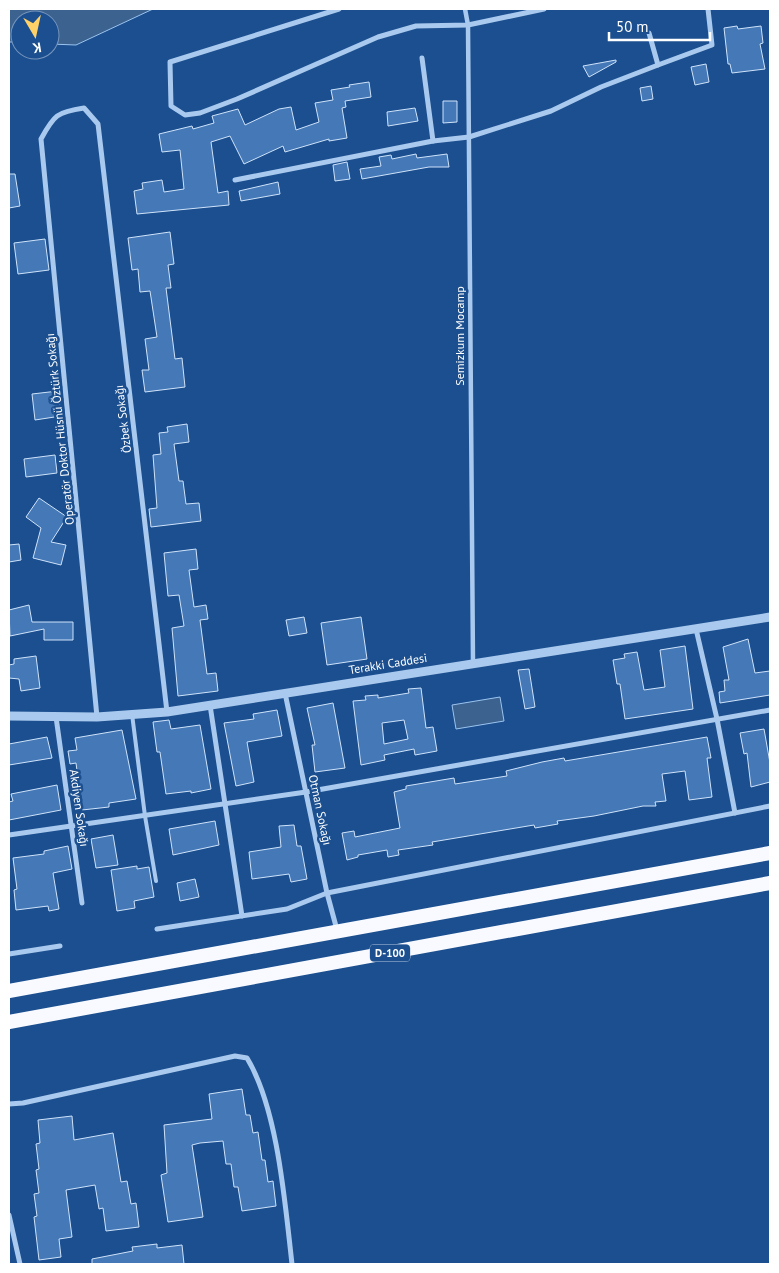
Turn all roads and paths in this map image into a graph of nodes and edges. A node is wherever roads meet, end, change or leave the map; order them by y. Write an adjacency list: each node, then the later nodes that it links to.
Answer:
1 (339, 9): 5 (street)
2 (465, 9): 5 (street, Semizkum Mocamp)
3 (544, 9): 5 (street)
4 (708, 9): 8 (street)
5 (468, 25): 10 (street, Semizkum Mocamp)
6 (649, 33): 8 (street)
7 (422, 58): 11 (street)
8 (658, 65): 10 (street)
9 (98, 124): 19 (street, Özbek Sokağı); 23 (street, Operatör Doktor Hüsnü Öztürk Sokağı)
10 (469, 137): 11 (street); 15 (street, Semizkum Mocamp)
11 (433, 141): 12 (street)
12 (235, 180)
13 (770, 617): 14 (street, Terakki Caddesi)
14 (696, 629): 15 (street, Terakki Caddesi); 24 (street)
15 (473, 664): 16 (street, Terakki Caddesi)
16 (285, 693): 17 (street, Terakki Caddesi); 25 (street, Otman Sokağı)
17 (210, 705): 19 (street, Terakki Caddesi); 26 (street)
18 (770, 710): 24 (street)
19 (167, 712): 20 (street, Terakki Caddesi)
20 (132, 714): 23 (street, Terakki Caddesi); 29 (lane)
21 (9, 716): 22 (street, Terakki Caddesi)
22 (56, 717): 23 (street, Terakki Caddesi); 30 (street, Akdiyen Sokağı)
23 (98, 717)
24 (717, 719): 25 (street); 28 (street)
25 (306, 792): 26 (street); 35 (street, Otman Sokağı)
26 (224, 804): 29 (street); 37 (street)
27 (770, 806): 28 (street)
28 (735, 812): 35 (street)
29 (145, 816): 30 (street); 33 (lane)
30 (71, 826): 31 (street); 36 (street, Akdiyen Sokağı)
31 (9, 834)
32 (770, 853): 39 (highway)
33 (156, 881)
34 (770, 883): 43 (highway, D-100)
35 (327, 894): 37 (street); 39 (street, Otman Sokağı)
36 (82, 903)
37 (242, 916): 38 (street)
38 (157, 929)
39 (337, 931): 42 (highway)
40 (60, 946): 41 (street)
41 (9, 953)
42 (9, 991)
43 (9, 1022)
44 (9, 1104): 47 (street)
45 (9, 1215): 46 (street)
46 (20, 1264)
47 (292, 1264)

